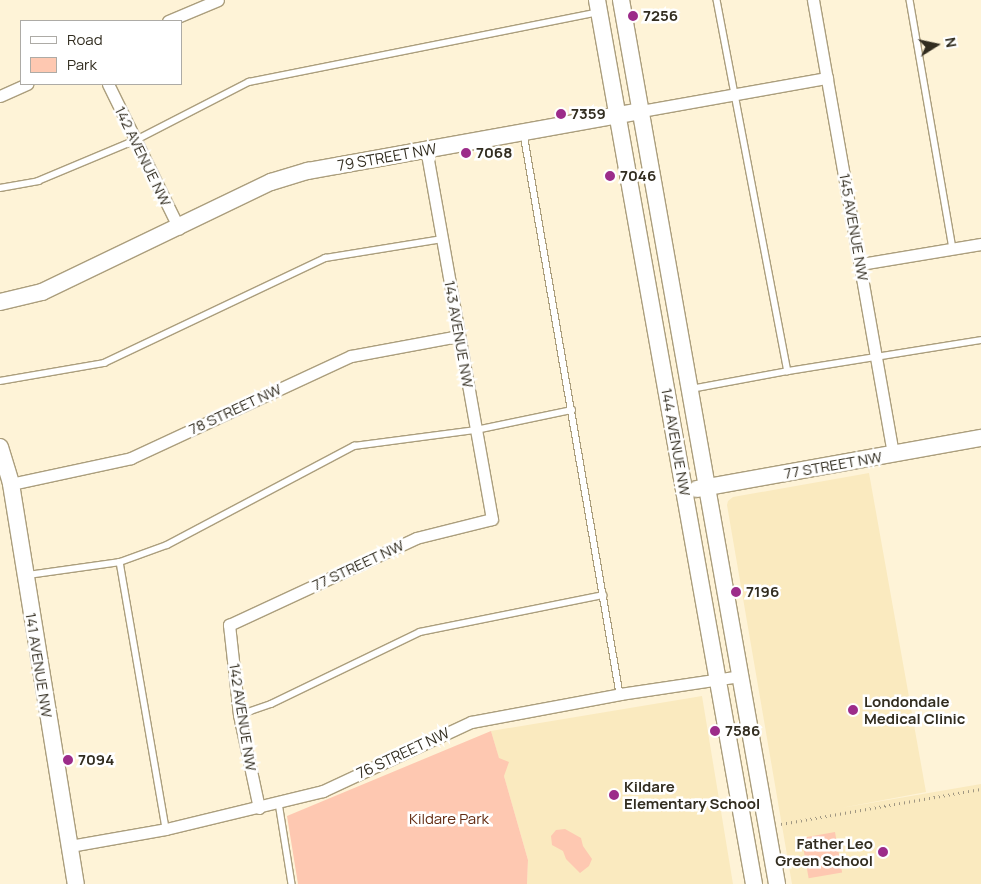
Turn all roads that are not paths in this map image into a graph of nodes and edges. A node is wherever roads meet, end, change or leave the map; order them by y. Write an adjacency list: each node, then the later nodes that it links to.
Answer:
1 (218, 0): 7 (street)
2 (621, 0): 13 (street, 144 AVENUE NW)
3 (718, 0): 11 (lane)
4 (813, 0): 8 (street, 145 AVENUE NW)
5 (910, 0): 22 (lane)
6 (598, 6): 14 (street, 144 AVENUE NW); 16 (lane)
7 (170, 20)
8 (827, 78): 11 (street, 79 STREET NW); 23 (street, 145 AVENUE NW)
9 (25, 85): 12 (street)
10 (108, 85): 16 (street, 142 AVENUE NW)
11 (735, 94): 13 (street, 79 STREET NW); 28 (lane)
12 (0, 96)
13 (641, 111): 14 (street, 79 STREET NW); 30 (street, 144 AVENUE NW)
14 (618, 115): 15 (street, 79 STREET NW); 38 (street, 144 AVENUE NW)
15 (524, 132): 17 (street, 79 STREET NW); 31 (lane)
16 (136, 140): 18 (lane); 19 (street, 142 AVENUE NW)
17 (426, 150): 19 (street, 79 STREET NW); 20 (street, 143 AVENUE NW)
18 (0, 188)
19 (178, 228): 24 (street, 79 STREET NW)
20 (442, 239): 25 (street, 143 AVENUE NW); 29 (lane)
21 (981, 244): 22 (street)
22 (953, 249): 23 (street)
23 (861, 264): 27 (street, 145 AVENUE NW)
24 (0, 302)
25 (459, 336): 32 (street, 143 AVENUE NW); 36 (street, 78 STREET NW)
26 (981, 340): 27 (lane)
27 (877, 358): 28 (lane); 35 (street, 145 AVENUE NW)
28 (788, 371): 30 (lane)
29 (0, 381)
30 (691, 389): 37 (street, 144 AVENUE NW)
31 (572, 410): 32 (lane); 42 (lane)
32 (476, 430): 39 (street, 143 AVENUE NW); 40 (lane)
33 (981, 438): 35 (street, 77 STREET NW)
34 (0, 447): 36 (street, 141 AVENUE NW)
35 (893, 454): 37 (street, 77 STREET NW)
36 (11, 484): 41 (street, 141 AVENUE NW)
37 (708, 487): 38 (street, 77 STREET NW); 44 (street, 144 AVENUE NW)
38 (685, 491): 45 (street, 144 AVENUE NW)
39 (492, 519): 43 (street, 77 STREET NW)
40 (120, 562): 41 (lane); 50 (lane)
41 (24, 576): 51 (street, 141 AVENUE NW)
42 (603, 594): 46 (lane); 47 (lane)
43 (229, 625): 47 (street, 142 AVENUE NW)
44 (740, 676): 45 (street, 76 STREET NW); 55 (street, 144 AVENUE NW)
45 (717, 680): 46 (street, 76 STREET NW); 54 (street, 144 AVENUE NW)
46 (620, 694): 48 (street, 76 STREET NW)
47 (240, 715): 49 (street, 142 AVENUE NW)
48 (278, 803): 49 (street, 76 STREET NW); 53 (lane)
49 (259, 808): 50 (street, 76 STREET NW)
50 (166, 829): 51 (street, 76 STREET NW)
51 (70, 846): 52 (street, 141 AVENUE NW)
52 (76, 884)
53 (292, 884)
54 (754, 884)
55 (777, 884)

